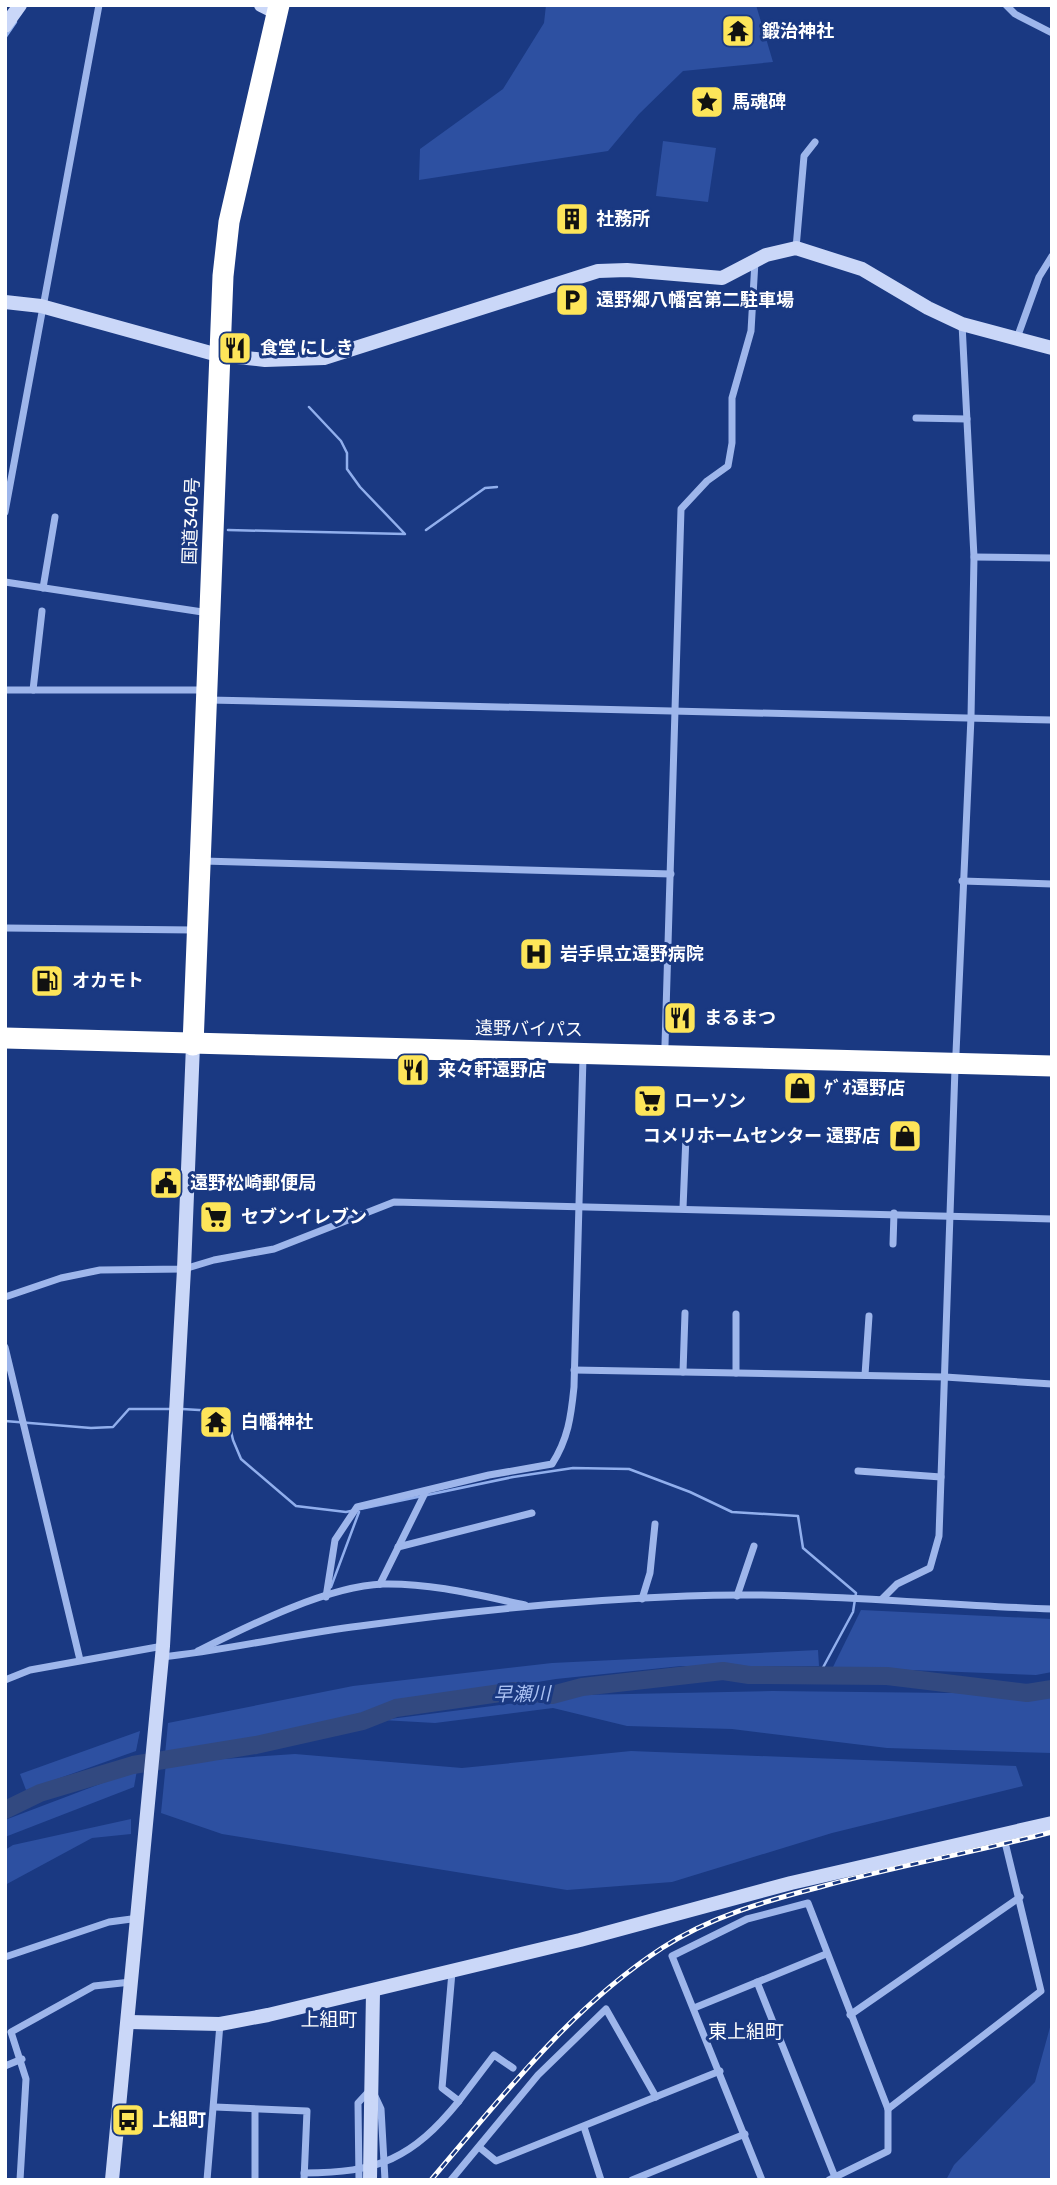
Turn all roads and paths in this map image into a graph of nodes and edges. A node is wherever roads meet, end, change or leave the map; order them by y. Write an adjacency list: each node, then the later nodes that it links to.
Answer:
1 (20, 5): 5 (street)
2 (99, 5): 13 (street)
3 (1006, 5): 6 (street)
4 (272, 8): 17 (highway, 国道340号)
5 (5, 26)
6 (1052, 33)
7 (815, 142): 8 (street)
8 (796, 248): 10 (street); 14 (street)
9 (1052, 256): 11 (street)
10 (755, 261): 17 (street); 31 (street)
11 (1047, 271): 15 (street)
12 (5, 302): 13 (street)
13 (41, 306): 17 (street); 20 (street)
14 (962, 324): 15 (street); 19 (street)
15 (1017, 338): 16 (street)
16 (1052, 348)
17 (218, 355): 27 (highway, 国道340号)
18 (916, 418): 19 (street)
19 (967, 419): 22 (street)
20 (5, 512)
21 (55, 517): 25 (street)
22 (975, 557): 23 (street); 32 (street)
23 (1052, 558)
24 (5, 582): 25 (street)
25 (43, 587): 27 (street)
26 (42, 611): 29 (street)
27 (210, 614): 30 (highway, 国道340号)
28 (5, 690): 29 (street)
29 (33, 690): 30 (street)
30 (206, 695): 31 (street); 34 (highway, 国道340号)
31 (676, 710): 32 (street); 35 (street)
32 (971, 717): 33 (street); 36 (street)
33 (1052, 720)
34 (200, 861): 35 (street); 39 (highway, 国道340号)
35 (671, 873): 43 (street)
36 (962, 881): 37 (street); 46 (street)
37 (1052, 884)
38 (5, 928): 39 (street)
39 (198, 930): 42 (highway, 国道340号)
40 (5, 1026): 42 (highway, 遠野バイパス)
41 (5, 1038): 42 (highway, 遠野バイパス)
42 (193, 1038): 43 (highway, 遠野バイパス); 44 (highway, 遠野バイパス); 55 (street)
43 (664, 1045): 46 (highway, 遠野バイパス)
44 (583, 1053): 46 (highway, 遠野バイパス); 49 (street)
45 (1052, 1055): 46 (highway, 遠野バイパス)
46 (956, 1058): 47 (highway, 遠野バイパス); 52 (street)
47 (1052, 1066)
48 (687, 1136): 50 (street)
49 (580, 1205): 50 (street); 55 (street); 61 (street)
50 (684, 1208): 51 (street)
51 (894, 1213): 52 (street); 54 (street)
52 (949, 1216): 53 (street); 65 (street)
53 (1052, 1219)
54 (893, 1244)
55 (184, 1269): 56 (street); 82 (street)
56 (5, 1297)
57 (685, 1312): 62 (street)
58 (736, 1314): 63 (street)
59 (869, 1316): 64 (street)
60 (5, 1347): 83 (street)
61 (574, 1370): 62 (street); 69 (street)
62 (682, 1372): 63 (street)
63 (737, 1373): 64 (street)
64 (865, 1376): 65 (street)
65 (945, 1377): 66 (street); 68 (street)
66 (1052, 1384)
67 (858, 1471): 68 (street)
68 (942, 1477): 78 (street)
69 (426, 1491): 73 (street); 76 (street)
70 (532, 1513): 73 (street)
71 (655, 1524): 77 (street)
72 (754, 1546): 75 (street)
73 (398, 1547): 74 (street)
74 (380, 1584): 76 (street); 79 (street)
75 (737, 1596): 77 (street); 78 (street)
76 (326, 1597): 81 (street)
77 (642, 1599): 79 (street)
78 (882, 1599): 80 (street)
79 (534, 1606): 81 (street)
80 (1052, 1609)
81 (191, 1654): 82 (street)
82 (162, 1657): 83 (street); 88 (street)
83 (80, 1660): 84 (street)
84 (5, 1680)
85 (1052, 1823): 86 (street)
86 (1003, 1834): 87 (street); 91 (street)
87 (1020, 1897): 96 (street); 107 (street)
88 (138, 1918): 90 (street); 92 (street)
89 (826, 1954): 93 (street); 95 (street); 96 (street)
90 (5, 1957)
91 (452, 1972): 94 (street); 105 (street)
92 (131, 1982): 97 (street); 99 (street)
93 (757, 1982): 95 (street); 115 (street)
94 (373, 1992): 98 (street); 103 (street)
95 (694, 2008): 102 (street)
96 (850, 2015): 107 (street)
97 (129, 2022): 98 (street); 117 (street)
98 (220, 2024): 106 (street)
99 (22, 2059): 100 (street); 116 (street)
100 (5, 2066)
101 (513, 2068): 105 (street)
102 (720, 2071): 104 (street); 110 (street)
103 (371, 2088): 112 (street); 113 (street, bridge); 113 (street)
104 (656, 2097): 109 (street); 111 (street)
105 (459, 2101): 112 (street)
106 (215, 2107): 108 (street); 118 (street)
107 (888, 2109): 115 (street)
108 (255, 2111): 114 (street); 119 (street)
109 (584, 2127): 111 (street); 123 (street)
110 (746, 2134): 124 (street); 125 (street)
111 (479, 2147): 122 (street)
112 (384, 2163): 113 (street); 121 (street)
113 (364, 2175): 114 (street); 120 (street)
114 (304, 2177)
115 (832, 2179)
116 (20, 2180)
117 (112, 2180)
118 (206, 2180)
119 (255, 2180)
120 (359, 2180)
121 (385, 2180)
122 (451, 2180)
123 (601, 2180)
124 (632, 2180)
125 (762, 2180)

